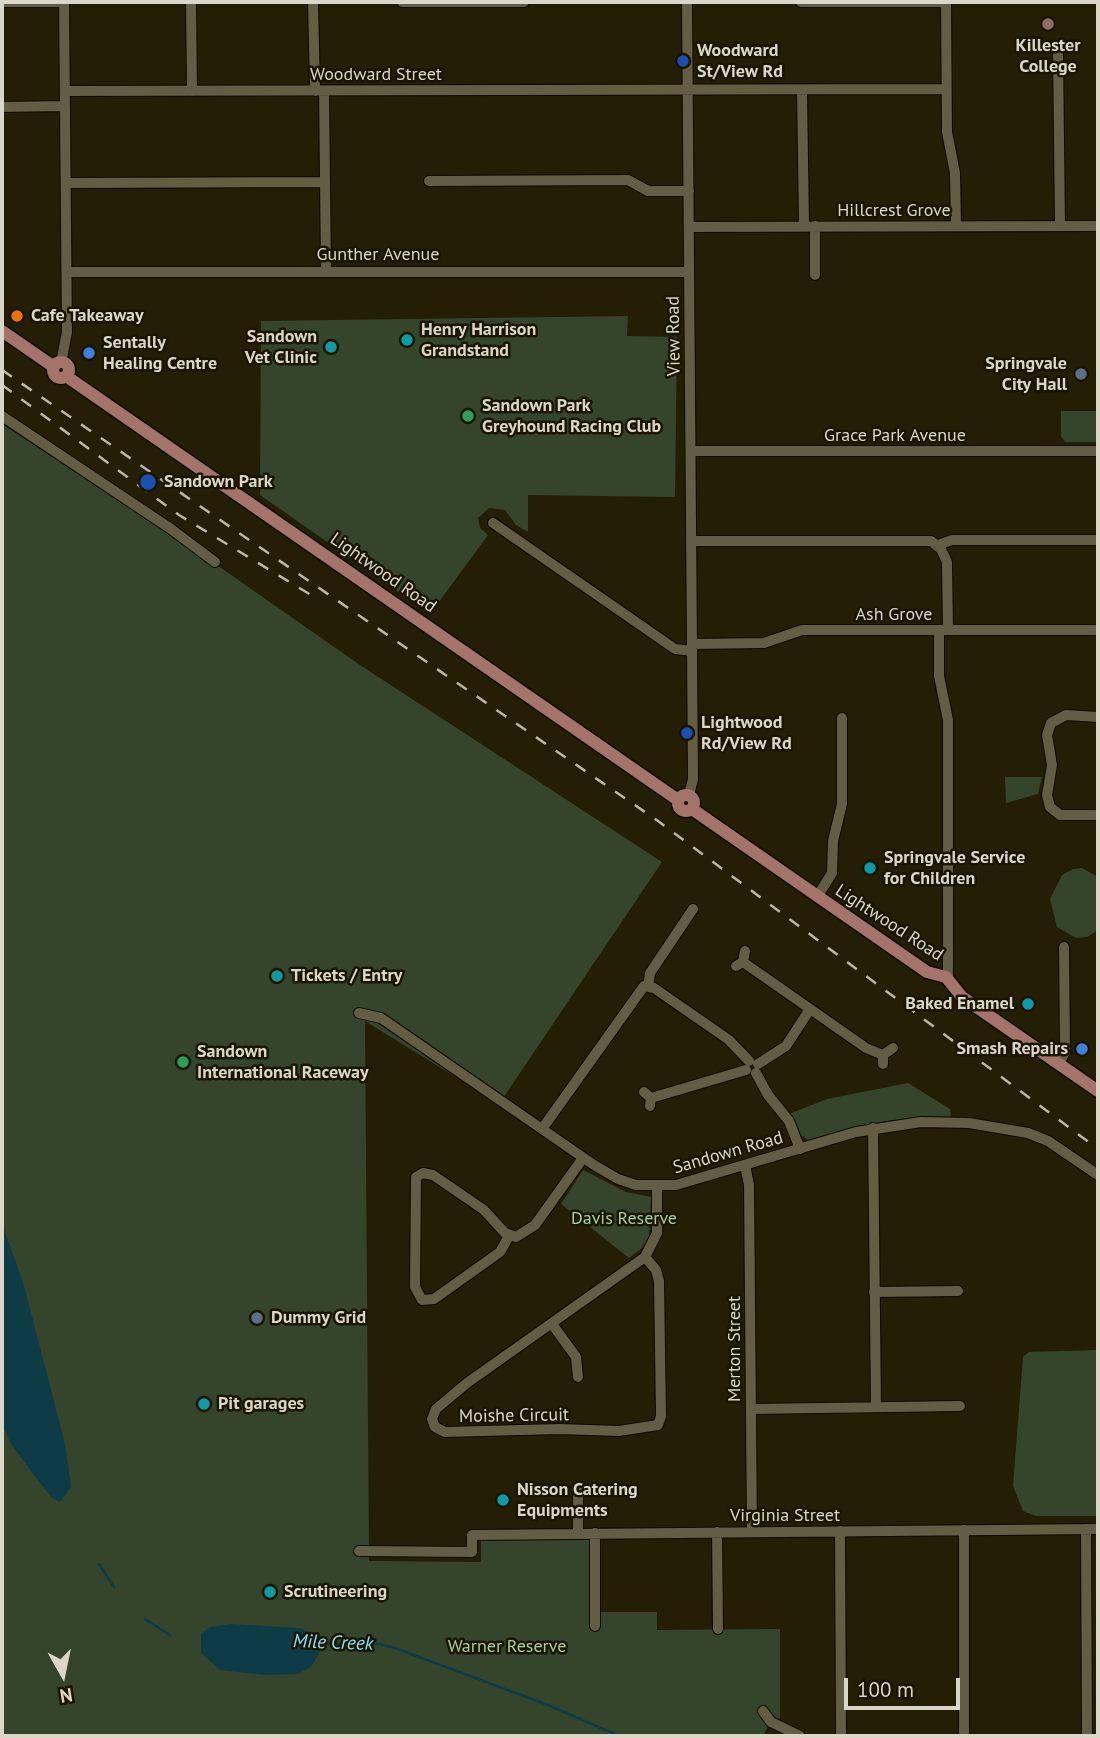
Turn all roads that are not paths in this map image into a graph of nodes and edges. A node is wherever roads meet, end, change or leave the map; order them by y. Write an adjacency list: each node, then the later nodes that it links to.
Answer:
1 (2, 2): 2 (street)
2 (64, 2): 14 (street)
3 (191, 2): 15 (street)
4 (313, 2): 16 (street)
5 (402, 2): 6 (street)
6 (524, 2)
7 (687, 2): 12 (street, View Road)
8 (801, 2): 9 (street)
9 (946, 2): 11 (street)
10 (1058, 51): 26 (street)
11 (946, 89): 13 (street, Woodward Street); 25 (street)
12 (687, 90): 13 (street, Woodward Street); 16 (street, Woodward Street); 22 (street, View Road)
13 (802, 90): 24 (street)
14 (65, 91): 15 (street, Woodward Street); 17 (street)
15 (192, 91): 16 (street, Woodward Street)
16 (319, 91): 20 (street)
17 (65, 106): 18 (street); 21 (street)
18 (2, 107)
19 (429, 181): 22 (street)
20 (324, 182): 21 (street); 28 (street)
21 (67, 183): 29 (street)
22 (689, 191): 23 (street, View Road)
23 (689, 226): 24 (street, Hillcrest Grove); 30 (street, View Road)
24 (809, 226): 25 (street, Hillcrest Grove); 31 (street)
25 (957, 226): 26 (street, Hillcrest Grove)
26 (1060, 226): 27 (street, Hillcrest Grove)
27 (1098, 226)
28 (326, 271): 29 (street, Gunther Avenue); 30 (street, Gunther Avenue)
29 (67, 272): 33 (street)
30 (689, 272): 36 (street, View Road)
31 (815, 275)
32 (2, 331): 33 (main road)
33 (58, 365): 47 (main road, Lightwood Road)
34 (2, 416): 41 (street)
35 (1098, 451): 36 (street, Grace Park Avenue)
36 (692, 452): 39 (street, View Road)
37 (494, 523): 44 (street)
38 (1098, 540): 40 (street)
39 (691, 541): 40 (street); 44 (street, View Road)
40 (938, 545): 42 (street)
41 (215, 562)
42 (943, 630): 43 (street, Ash Grove); 44 (street, Ash Grove); 53 (street)
43 (1098, 630)
44 (692, 647): 47 (street, View Road)
45 (1098, 717): 48 (street)
46 (842, 718): 49 (street)
47 (686, 801): 49 (main road, Lightwood Road)
48 (1098, 815)
49 (817, 897): 53 (main road, Lightwood Road)
50 (693, 909): 54 (street)
51 (1064, 947): 58 (street)
52 (746, 951): 55 (street)
53 (948, 979): 58 (main road, Lightwood Road)
54 (648, 986): 59 (street); 63 (street)
55 (810, 1009): 57 (street); 59 (street)
56 (359, 1013): 63 (street, Sandown Road)
57 (893, 1048)
58 (1059, 1064): 60 (main road, Lightwood Road)
59 (752, 1067): 61 (street); 64 (street)
60 (1098, 1091)
61 (648, 1099)
62 (873, 1128): 64 (street, Sandown Road); 67 (street, Sandown Road); 72 (street)
63 (542, 1129): 65 (street, Sandown Road)
64 (800, 1149): 66 (street, Sandown Road)
65 (583, 1158): 68 (street, Sandown Road); 69 (street)
66 (746, 1165): 68 (street, Sandown Road); 77 (street, Merton Street)
67 (1098, 1175)
68 (657, 1187): 70 (street)
69 (509, 1236): 69 (street)
70 (645, 1257): 73 (street, Moishe Circuit); 73 (street, Moishe Circuit)
71 (958, 1291): 72 (street)
72 (874, 1292): 76 (street)
73 (552, 1324): 74 (street)
74 (578, 1377)
75 (960, 1406): 76 (street)
76 (876, 1407): 77 (street)
77 (751, 1409): 84 (street, Merton Street)
78 (578, 1491): 85 (street)
79 (1086, 1529): 80 (street, Virginia Street); 81 (street, Virginia Street); 94 (street)
80 (1098, 1529)
81 (964, 1530): 82 (street, Virginia Street); 93 (street)
82 (840, 1531): 84 (street, Virginia Street); 92 (street)
83 (717, 1532): 84 (street, Virginia Street); 86 (street, Virginia Street); 89 (street)
84 (751, 1532)
85 (578, 1533): 86 (street, Virginia Street); 87 (street, Virginia Street)
86 (595, 1533): 88 (street)
87 (359, 1551)
88 (596, 1626)
89 (718, 1629)
90 (763, 1711): 91 (street)
91 (800, 1736)
92 (841, 1736)
93 (964, 1736)
94 (1087, 1736)

